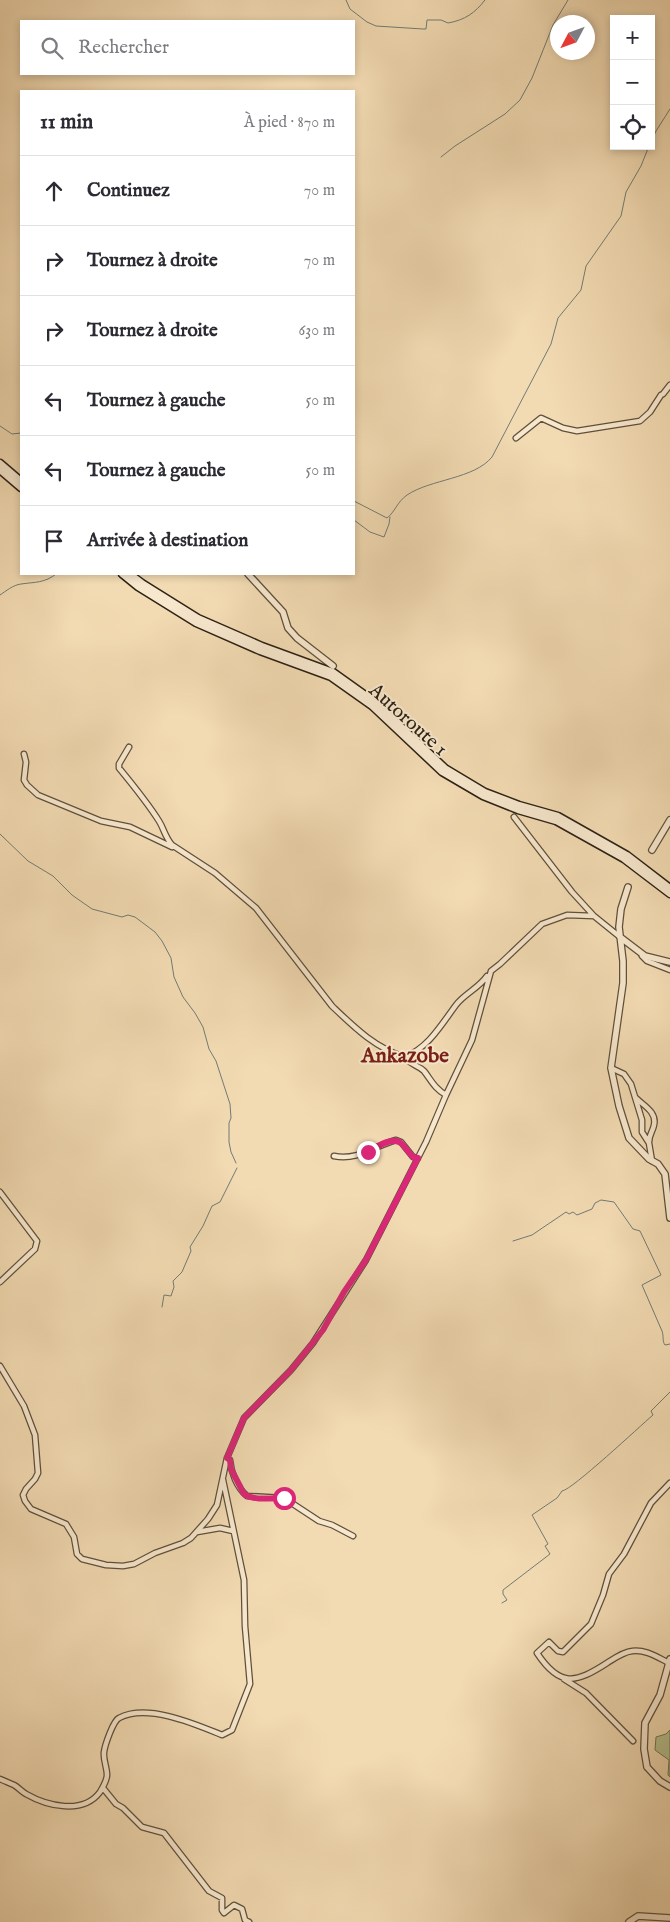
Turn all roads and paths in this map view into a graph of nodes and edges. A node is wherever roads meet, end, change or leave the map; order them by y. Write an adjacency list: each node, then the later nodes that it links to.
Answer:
1 (670, 385): 2 (street)
2 (516, 438)
3 (0, 462): 5 (main road)
4 (0, 470): 6 (main road)
5 (20, 480)
6 (20, 487)
7 (123, 575): 19 (main road, Autoroute 1)
8 (131, 575): 18 (main road, Autoroute 1)
9 (249, 575): 10 (street)
10 (333, 666)
11 (130, 747): 15 (street)
12 (24, 754): 15 (street)
13 (514, 817): 20 (street)
14 (670, 820): 16 (street)
15 (176, 847): 26 (street)
16 (652, 850)
17 (628, 887): 21 (street)
18 (670, 888)
19 (670, 894)
20 (594, 916): 21 (street); 25 (street)
21 (620, 938): 22 (street); 27 (street)
22 (635, 950): 23 (street); 24 (street)
23 (670, 962)
24 (670, 970)
25 (491, 971): 26 (street); 28 (street)
26 (405, 1057): 28 (street)
27 (611, 1068): 29 (street); 33 (street)
28 (446, 1094): 32 (street)
29 (634, 1096): 30 (street); 30 (street)
30 (649, 1143): 33 (street)
31 (334, 1156): 32 (street)
32 (418, 1158): 38 (street)
33 (653, 1162): 35 (street)
34 (0, 1192): 36 (street)
35 (670, 1218)
36 (0, 1282)
37 (0, 1366): 42 (street)
38 (227, 1458): 39 (street); 43 (street)
39 (222, 1478): 41 (street); 42 (street)
40 (670, 1483): 45 (street)
41 (233, 1531): 42 (street); 51 (street)
42 (197, 1532)
43 (353, 1536)
44 (669, 1661): 45 (street); 50 (street)
45 (562, 1679): 46 (street)
46 (633, 1741)
47 (0, 1774): 49 (street)
48 (0, 1779): 49 (street)
49 (6, 1782): 51 (street)
50 (670, 1787)
51 (103, 1788): 53 (street)
52 (670, 1918): 54 (street)
53 (249, 1922)
54 (629, 1922)

